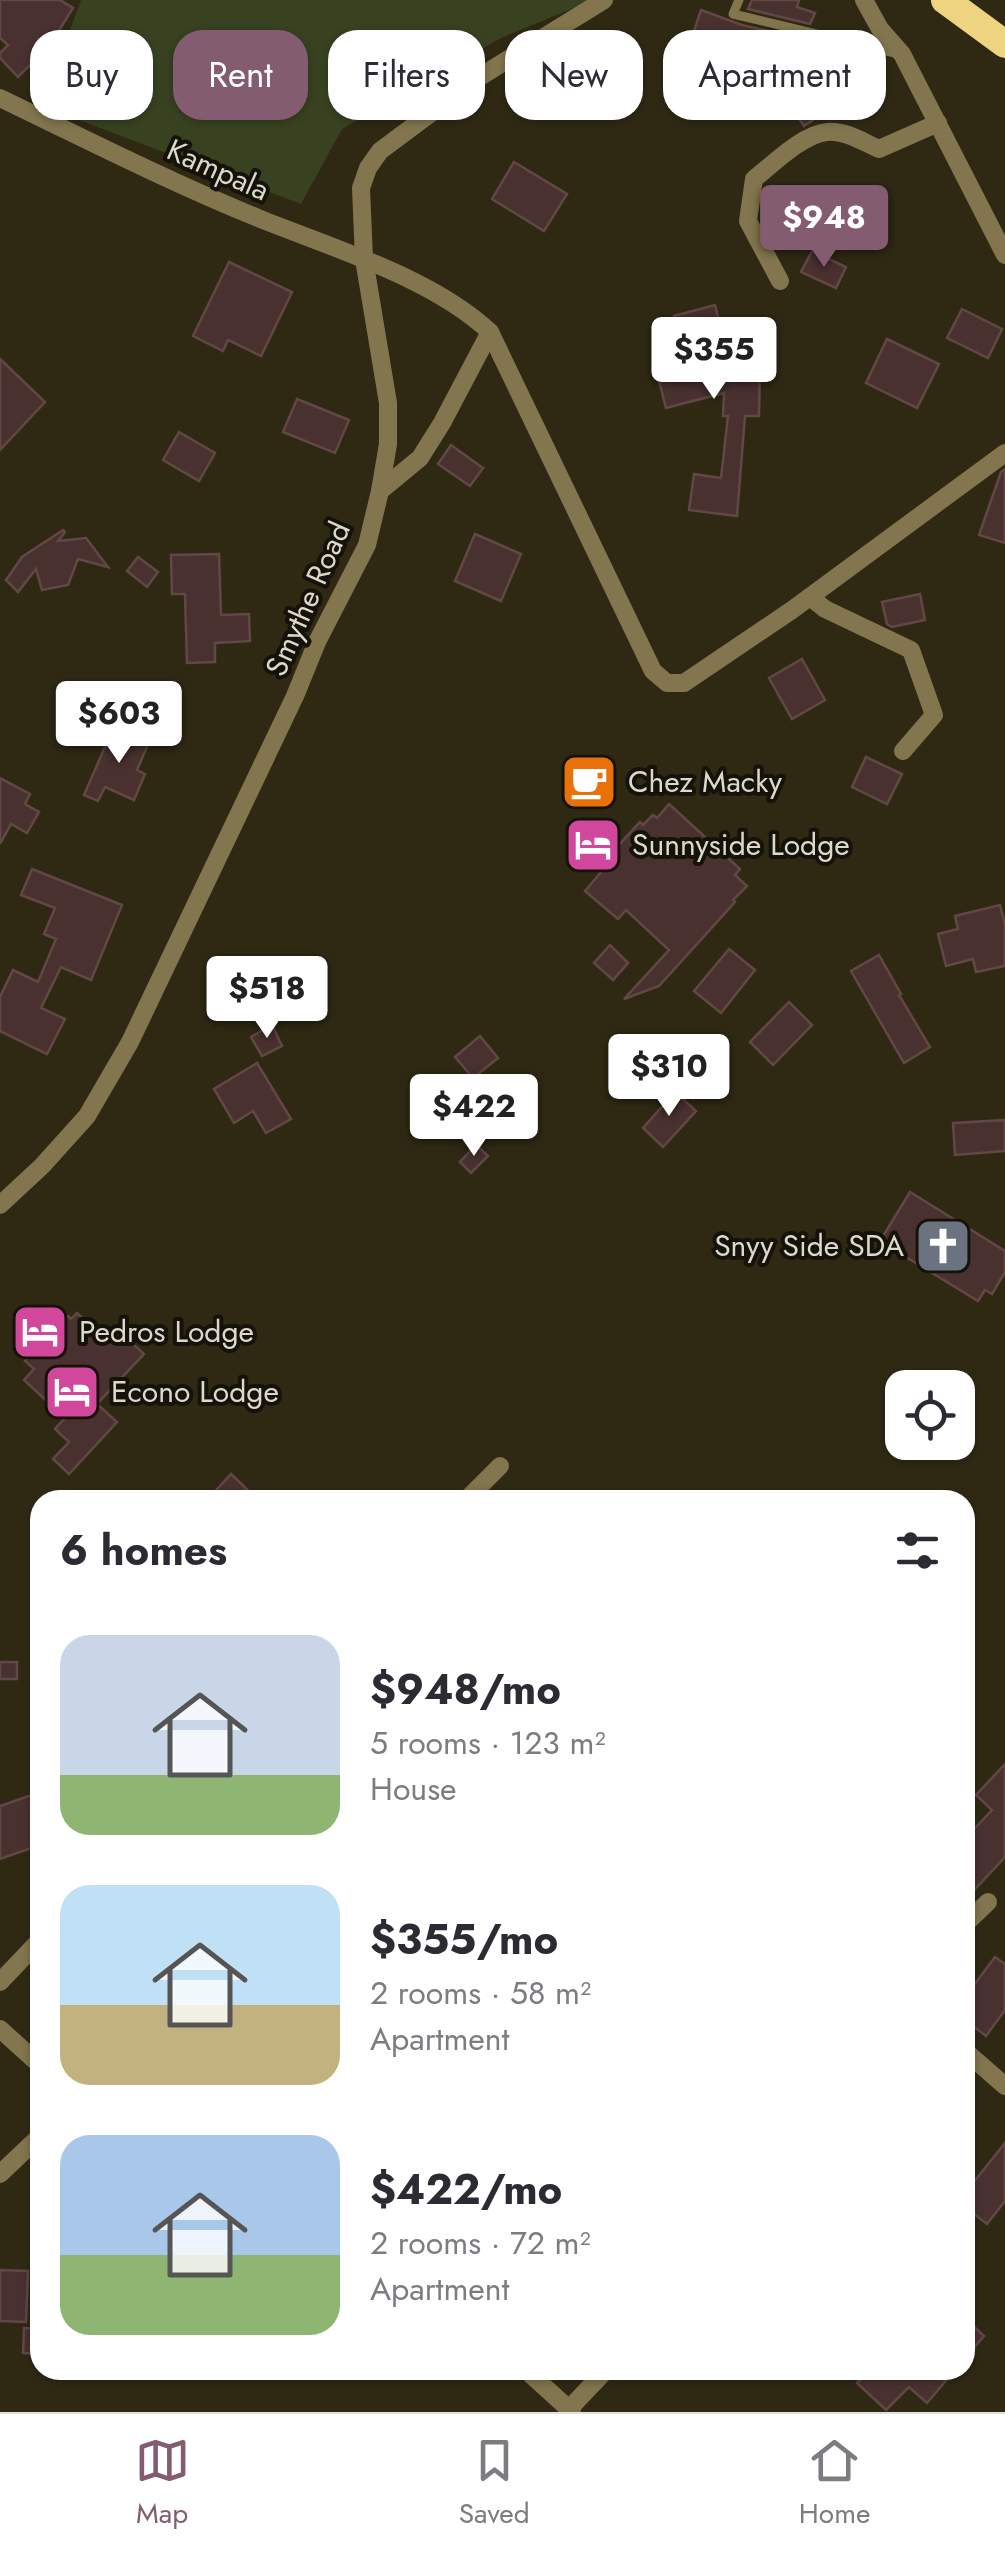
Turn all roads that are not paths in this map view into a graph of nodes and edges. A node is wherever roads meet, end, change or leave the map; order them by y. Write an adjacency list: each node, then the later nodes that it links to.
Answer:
1 (604, 0): 10 (street, Smythe Road)
2 (739, 0): 6 (lane)
3 (864, 0): 6 (street)
4 (945, 0): 5 (highway)
5 (1005, 44)
6 (902, 54): 8 (street)
7 (0, 98): 10 (street, Kampala)
8 (938, 124): 9 (street); 11 (street)
9 (1005, 254)
10 (364, 259): 12 (street, Kampala); 14 (street, Smythe Road)
11 (780, 281)
12 (490, 332): 14 (street); 15 (street)
13 (1005, 452): 15 (street)
14 (380, 491): 17 (street, Smythe Road)
15 (810, 597): 16 (street)
16 (903, 751)
17 (0, 1205)
18 (500, 1466): 19 (street)
19 (476, 1490)
20 (988, 1902): 21 (street)
21 (975, 1914)
22 (30, 1950): 23 (street)
23 (0, 1982)
24 (0, 2029): 25 (street)
25 (30, 2056)
26 (975, 2060): 27 (street)
27 (1005, 2086)
28 (30, 2146): 29 (street)
29 (0, 2174)
30 (537, 2380): 32 (street)
31 (597, 2380): 32 (street)
32 (570, 2410)

